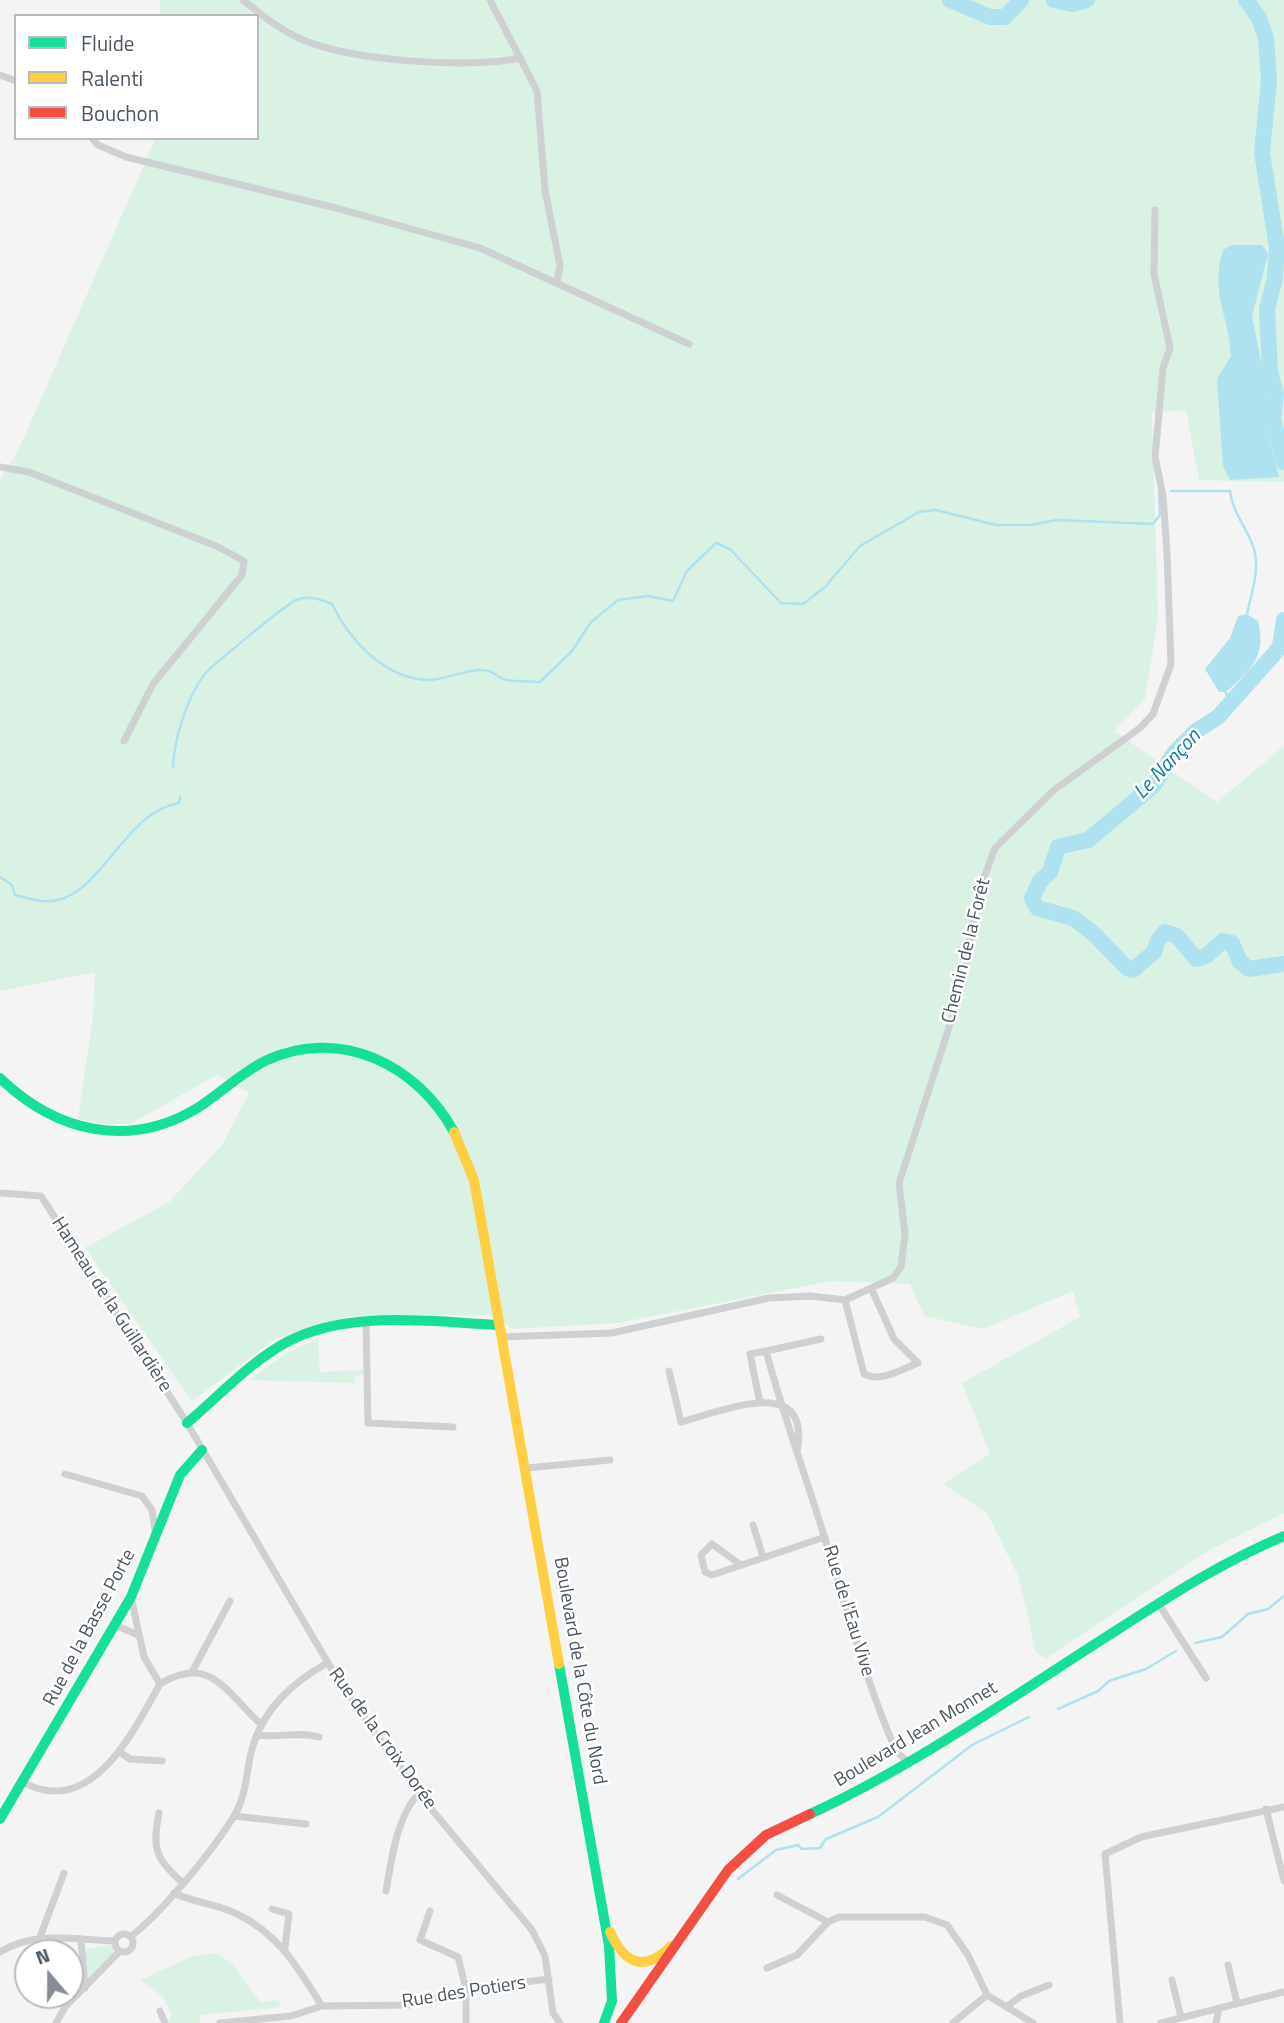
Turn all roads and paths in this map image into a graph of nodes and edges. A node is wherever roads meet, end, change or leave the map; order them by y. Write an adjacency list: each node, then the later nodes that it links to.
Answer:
1 (243, 0): 3 (street)
2 (490, 0): 3 (street)
3 (521, 58): 6 (street)
4 (94, 140): 6 (street)
5 (1155, 210): 12 (street, Chemin de la Forêt)
6 (557, 282): 7 (street)
7 (689, 344)
8 (0, 467): 9 (street)
9 (124, 741)
10 (0, 1078): 15 (main road, Boulevard de la Côte du Nord)
11 (0, 1193): 22 (street, Hameau de la Guillardière)
12 (872, 1290): 13 (street, Chemin de la Forêt); 13 (street)
13 (845, 1300): 16 (street, Chemin de la Forêt)
14 (366, 1323): 15 (main road); 22 (main road); 23 (street)
15 (499, 1325): 16 (main road, Boulevard de la Côte du Nord)
16 (501, 1337): 27 (main road, Boulevard de la Côte du Nord)
17 (821, 1339): 18 (street)
18 (766, 1351): 20 (street); 21 (street, Rue de l'Eau Vive)
19 (669, 1371): 20 (street)
20 (760, 1403): 21 (street)
21 (779, 1403): 25 (street, Rue de l'Eau Vive); 25 (street, Rue de l'Eau Vive)
22 (187, 1423): 24 (street, Hameau de la Guillardière)
23 (453, 1427)
24 (202, 1450): 32 (main road, Rue de la Basse Porte); 40 (street, Rue de la Croix Dorée)
25 (797, 1453): 31 (street, Rue de l'Eau Vive)
26 (610, 1460): 27 (street)
27 (527, 1468): 67 (main road, Boulevard de la Côte du Nord)
28 (65, 1474): 32 (street)
29 (753, 1525): 33 (street)
30 (1284, 1536): 37 (main road, Boulevard Jean Monnet)
31 (825, 1537): 33 (street); 49 (street, Rue de l'Eau Vive)
32 (156, 1541): 35 (main road, Rue de la Basse Porte)
33 (764, 1557): 34 (street)
34 (741, 1565): 34 (street)
35 (131, 1597): 38 (main road, Rue de la Basse Porte); 39 (street)
36 (230, 1601): 41 (street)
37 (1158, 1604): 42 (street); 49 (main road, Boulevard Jean Monnet)
38 (115, 1625): 39 (street); 50 (main road, Rue de la Basse Porte)
39 (138, 1635): 43 (street)
40 (327, 1663): 44 (street); 51 (street, Rue de la Croix Dorée)
41 (192, 1672): 43 (street); 44 (street)
42 (1206, 1678)
43 (160, 1684): 47 (street)
44 (261, 1724): 45 (street)
45 (257, 1735): 46 (street); 55 (street)
46 (319, 1737)
47 (121, 1753): 48 (street); 50 (street)
48 (162, 1761)
49 (909, 1763): 61 (main road, Boulevard Jean Monnet)
50 (24, 1783): 56 (main road, Rue de la Basse Porte)
51 (419, 1793): 62 (street); 80 (street, Rue de la Croix Dorée)
52 (1284, 1807): 53 (street)
53 (1266, 1809): 59 (street); 102 (street)
54 (159, 1813): 60 (street)
55 (234, 1816): 57 (street); 60 (street)
56 (0, 1819)
57 (306, 1824)
58 (64, 1873): 69 (street)
59 (1284, 1881)
60 (183, 1883): 63 (street)
61 (718, 1883): 67 (main road); 99 (main road, Boulevard Jean Monnet)
62 (386, 1891)
63 (174, 1893): 70 (street); 74 (street)
64 (777, 1895): 68 (street)
65 (272, 1909): 74 (street)
66 (430, 1911): 84 (street)
67 (603, 1915): 98 (main road, Boulevard de la Côte du Nord)
68 (828, 1922): 78 (street); 86 (street)
69 (40, 1937): 71 (street); 76 (street)
70 (130, 1937): 73 (street); 75 (street)
71 (67, 1939)
72 (84, 1940): 73 (street)
73 (115, 1941): 75 (street)
74 (285, 1948): 88 (street)
75 (120, 1951): 83 (street)
76 (0, 1952)
77 (1228, 1965): 87 (street)
78 (768, 1968)
79 (84, 1976): 83 (street)
80 (549, 1979): 84 (street, Rue des Potiers); 97 (street, Rue de la Croix Dorée)
81 (1172, 1980): 92 (street)
82 (1049, 1985): 89 (street)
83 (85, 1988): 93 (street)
84 (466, 1989): 88 (street, Rue des Potiers); 96 (street)
85 (1284, 1992): 87 (street)
86 (987, 1995): 89 (street); 100 (street)
87 (1237, 2003): 90 (street)
88 (322, 2006): 95 (street, Rue des Potiers)
89 (1006, 2007): 101 (street)
90 (1219, 2008): 92 (street); 104 (street)
91 (160, 2011): 94 (street)
92 (1181, 2017): 103 (street)
93 (56, 2023)
94 (165, 2023)
95 (220, 2023)
96 (466, 2023)
97 (560, 2023)
98 (604, 2023)
99 (621, 2023)
100 (953, 2023)
101 (1033, 2023)
102 (1120, 2023)
103 (1161, 2023)
104 (1216, 2023)

